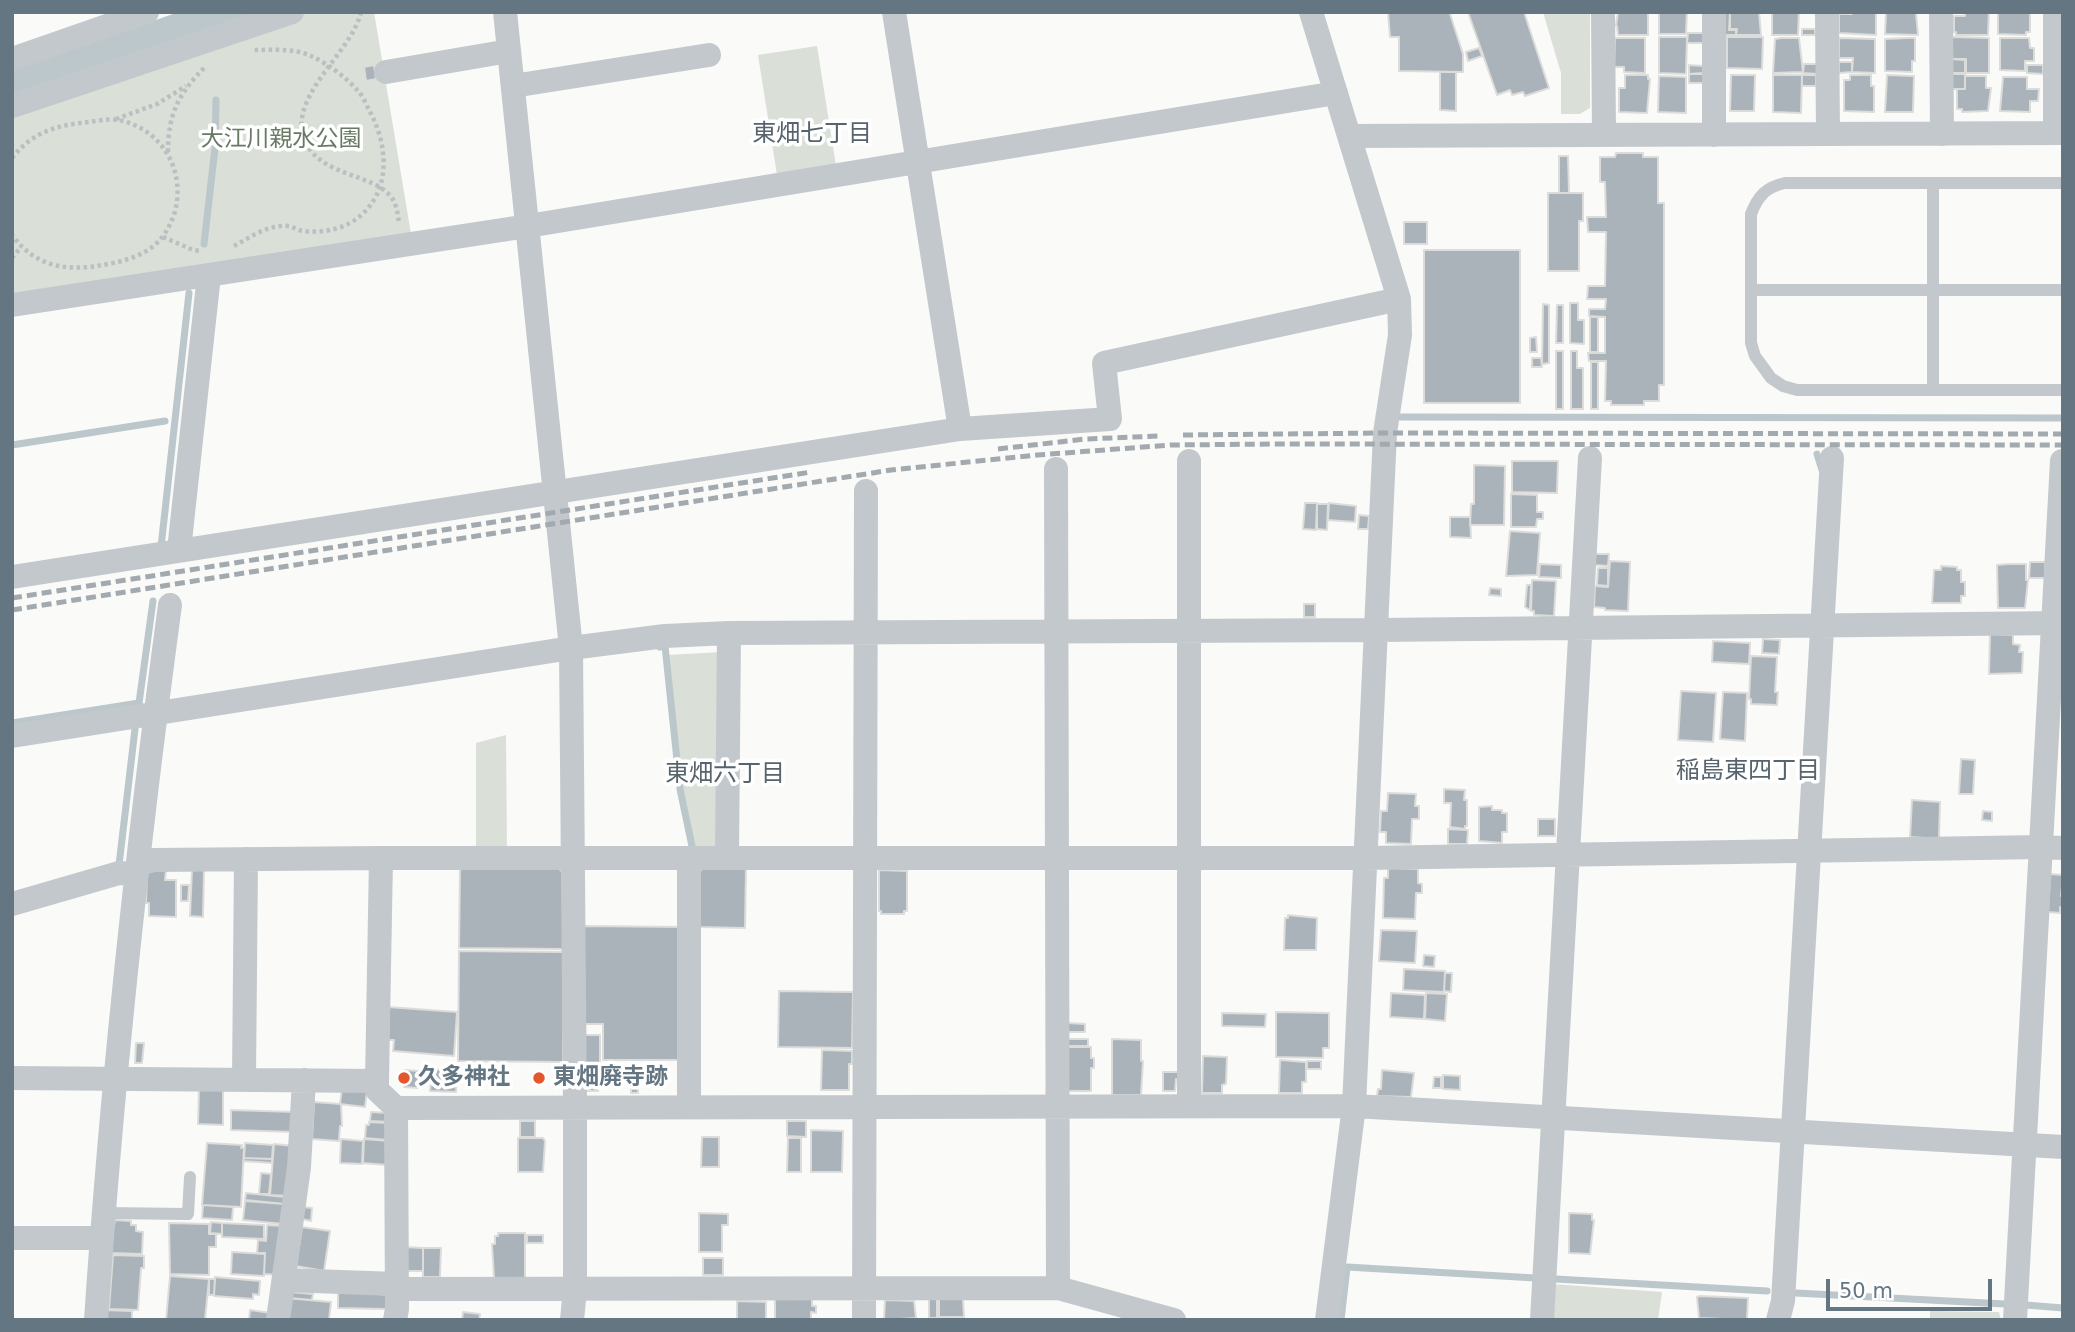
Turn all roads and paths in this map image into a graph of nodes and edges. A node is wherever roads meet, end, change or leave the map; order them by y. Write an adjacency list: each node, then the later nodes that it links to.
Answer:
1 (146, 12): 12 (street)
2 (292, 12): 23 (street)
3 (361, 12): 18 (path)
4 (505, 12): 14 (street)
5 (894, 12): 33 (street)
6 (1311, 12): 22 (street)
7 (1603, 12): 28 (street)
8 (1714, 12): 29 (street)
9 (1827, 12): 26 (street)
10 (1941, 12): 27 (street)
11 (2055, 12): 25 (street)
12 (99, 21): 16 (street)
13 (248, 51): 18 (path)
14 (509, 51): 19 (street); 21 (street)
15 (709, 55): 21 (street)
16 (12, 59)
17 (213, 63): 20 (path)
18 (328, 66): 36 (path); 36 (path)
19 (386, 72)
20 (189, 84): 24 (path); 31 (path)
21 (513, 86): 37 (street)
22 (1336, 93): 30 (street); 33 (street)
23 (12, 106)
24 (115, 119): 31 (path); 32 (path)
25 (2059, 133): 27 (street)
26 (1828, 134): 27 (street); 29 (street)
27 (1942, 134)
28 (1604, 135): 29 (street); 30 (street)
29 (1714, 135)
30 (1349, 136): 48 (street)
31 (168, 152): 39 (path)
32 (12, 159)
33 (917, 162): 37 (street); 52 (street)
34 (1933, 183): 35 (lane); 45 (lane); 46 (lane)
35 (2063, 183)
36 (381, 188): 40 (path); 42 (path)
37 (528, 226): 40 (street); 58 (street)
38 (12, 235): 41 (path)
39 (163, 237): 41 (path); 44 (path)
40 (401, 246): 44 (street)
41 (21, 247): 43 (path)
42 (229, 249)
43 (12, 258)
44 (212, 264): 49 (street); 60 (street)
45 (1752, 290): 46 (lane); 50 (lane)
46 (1933, 290): 47 (lane); 50 (lane)
47 (2063, 290)
48 (1399, 299): 52 (street); 66 (street)
49 (12, 306)
50 (1933, 390): 51 (lane)
51 (2063, 390)
52 (960, 429): 58 (street)
53 (1590, 458): 65 (street)
54 (1832, 458): 64 (street)
55 (1189, 461): 68 (street)
56 (2062, 461): 63 (street)
57 (1056, 469): 67 (street)
58 (557, 491): 60 (street); 71 (street)
59 (866, 491): 69 (street)
60 (179, 550): 61 (street)
61 (12, 577)
62 (170, 605): 72 (street)
63 (2058, 623): 64 (street); 74 (street)
64 (1822, 626): 65 (street); 75 (street)
65 (1581, 628): 66 (street); 76 (street)
66 (1376, 630): 68 (street); 81 (street)
67 (1056, 631): 68 (street); 69 (street); 84 (street)
68 (1189, 631): 85 (street)
69 (866, 632): 70 (street); 83 (street)
70 (729, 633): 71 (street); 80 (street)
71 (571, 648): 72 (street); 78 (street)
72 (155, 715): 73 (street); 86 (street)
73 (12, 736)
74 (2052, 847): 75 (street); 102 (street)
75 (1808, 850): 76 (street); 101 (street)
76 (1569, 855): 81 (street); 100 (street)
77 (381, 858): 78 (street); 82 (street); 92 (street)
78 (574, 858): 79 (street); 97 (street)
79 (689, 858): 80 (street); 98 (street)
80 (727, 858): 83 (street)
81 (1366, 858): 85 (street); 96 (street)
82 (246, 859): 86 (street); 90 (street)
83 (865, 859): 84 (street); 93 (street)
84 (1056, 859): 85 (street); 94 (street)
85 (1189, 859): 95 (street)
86 (138, 869): 87 (street); 88 (street)
87 (12, 904)
88 (115, 1077): 89 (street); 90 (street); 105 (street)
89 (12, 1078)
90 (244, 1079): 91 (street)
91 (304, 1080): 92 (street); 108 (street)
92 (377, 1080): 99 (street)
93 (865, 1106): 94 (street); 98 (street); 112 (street)
94 (1056, 1106): 95 (street); 110 (street)
95 (1189, 1106): 96 (street)
96 (1354, 1106): 100 (street); 120 (street)
97 (575, 1107): 98 (street); 99 (street); 111 (street)
98 (689, 1107)
99 (396, 1108): 109 (street)
100 (1554, 1118): 101 (street); 121 (street)
101 (1792, 1131): 102 (street); 122 (street)
102 (2024, 1144): 103 (street); 123 (street)
103 (2063, 1147)
104 (190, 1177): 105 (lane)
105 (103, 1213): 107 (street)
106 (12, 1238): 107 (street)
107 (102, 1238): 114 (street)
108 (284, 1280): 109 (street); 115 (street)
109 (397, 1286): 111 (street); 116 (street)
110 (1058, 1288): 112 (street); 113 (street)
111 (575, 1289): 112 (street); 117 (street)
112 (864, 1289): 118 (street)
113 (1103, 1310): 119 (street)
114 (96, 1320)
115 (278, 1320)
116 (395, 1320)
117 (572, 1320)
118 (864, 1320)
119 (1174, 1320)
120 (1327, 1320)
121 (1542, 1320)
122 (1778, 1320)
123 (2015, 1320)

